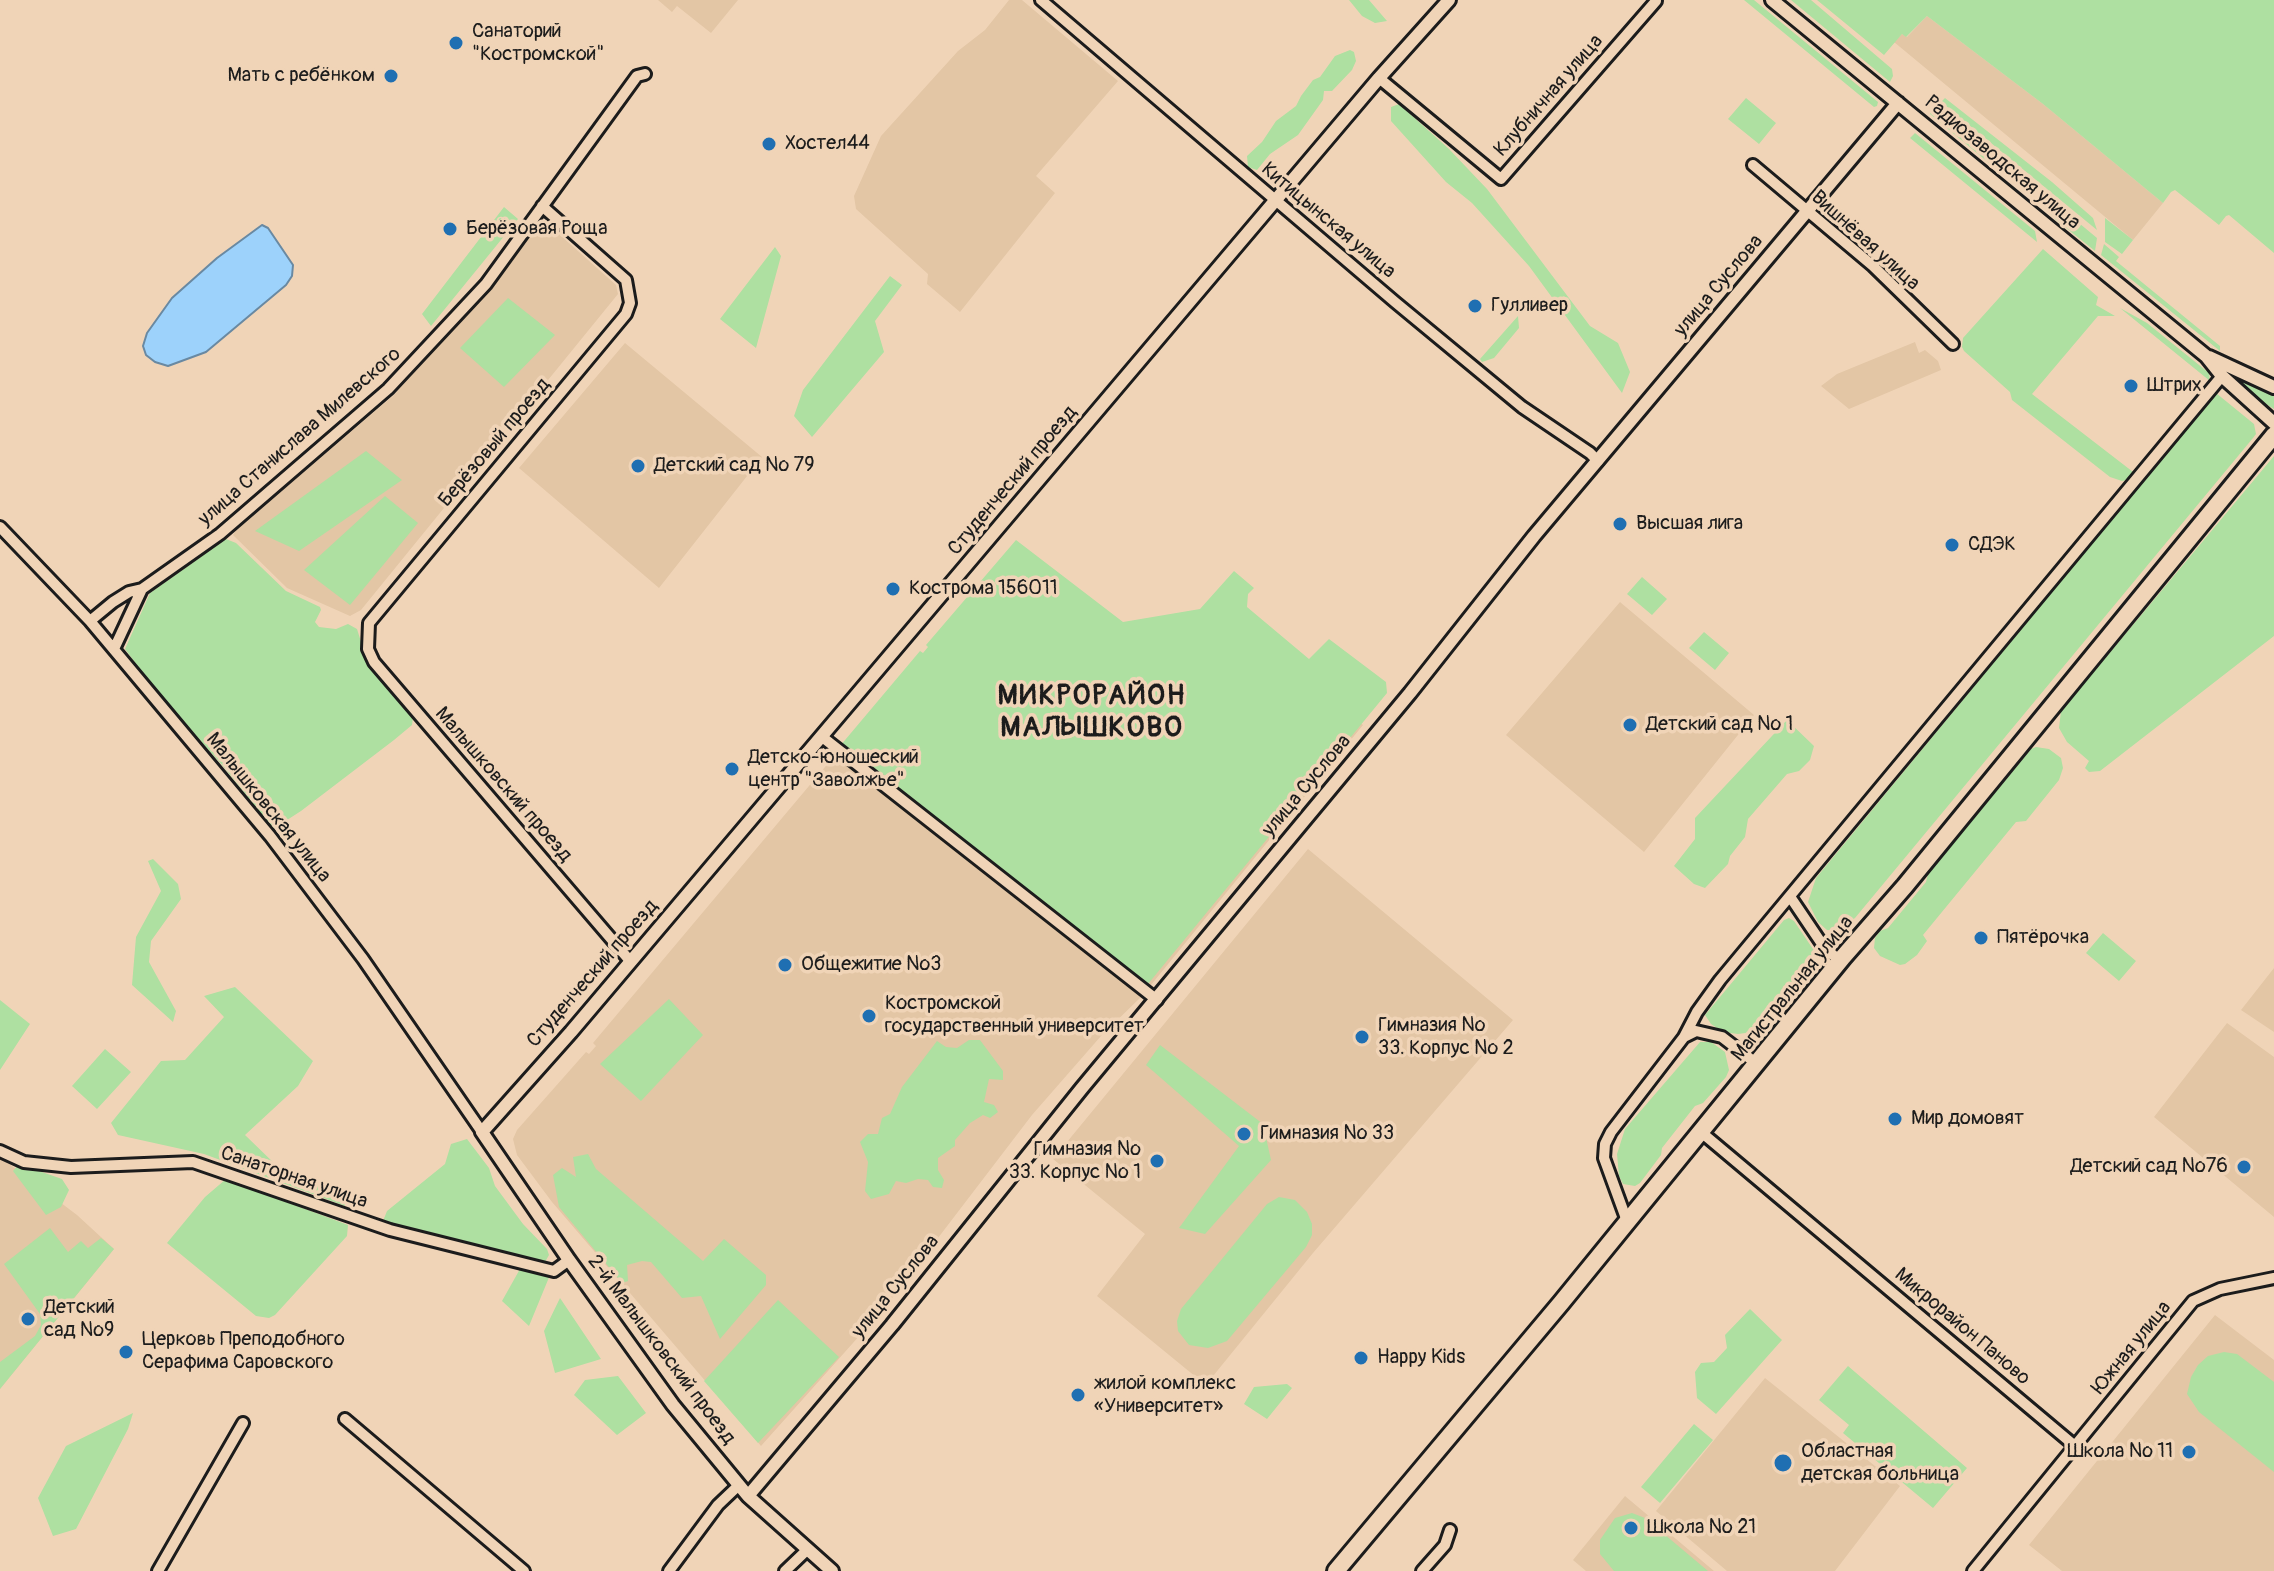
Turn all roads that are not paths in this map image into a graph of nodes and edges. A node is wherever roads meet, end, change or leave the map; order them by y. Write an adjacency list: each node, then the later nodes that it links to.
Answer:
1 (1041, 0): 9 (street, Китицынская улица)
2 (1449, 0): 6 (street, Студенческий проезд)
3 (1772, 0): 7 (street, Радиозаводская улица)
4 (1656, 1): 6 (street, Клубничная улица)
5 (645, 74): 10 (street, улица Станислава Милевского)
6 (1379, 78): 9 (street, Студенческий проезд)
7 (1898, 103): 11 (street, улица Суслова); 13 (street, Радиозаводская улица)
8 (1753, 165): 11 (street, Вишнёвая улица)
9 (1277, 200): 18 (street, Китицынская улица); 24 (street, Студенческий проезд)
10 (542, 206): 20 (street, улица Станислава Милевского); 22 (street, Берёзовый проезд)
11 (1807, 213): 12 (street, Вишнёвая улица); 18 (street, улица Суслова)
12 (1953, 344)
13 (2206, 356): 14 (street, Радиозаводская улица); 15 (street, Радиозаводская улица)
14 (2222, 376): 16 (street, Радиозаводская улица); 25 (street)
15 (2274, 387)
16 (2274, 423)
17 (2274, 435): 26 (highway, Магистральная улица)
18 (1598, 461): 28 (street, улица Суслова)
19 (0, 527): 21 (street, Малышковская улица)
20 (142, 589): 21 (street, улица Станислава Милевского); 23 (street, улица Станислава Милевского)
21 (90, 621): 23 (street, Малышковская улица)
22 (369, 623): 27 (street, Малышковский проезд)
23 (114, 649): 31 (street, Малышковская улица)
24 (821, 736): 27 (street, Студенческий проезд); 28 (street)
25 (1791, 898): 26 (street); 29 (street)
26 (1840, 961): 30 (highway, Магистральная улица)
27 (631, 962): 31 (street, Студенческий проезд)
28 (1157, 1000): 41 (street, улица Суслова)
29 (1684, 1037): 30 (street); 34 (street)
30 (1757, 1064): 32 (highway, Магистральная улица)
31 (482, 1132): 35 (street, 2-й Малышковский проезд)
32 (1701, 1132): 34 (highway, Магистральная улица); 39 (street, Микрорайон Паново)
33 (0, 1151): 35 (street, Санаторная улица)
34 (1627, 1221): 44 (highway, Магистральная улица)
35 (569, 1260): 40 (street, 2-й Малышковский проезд)
36 (2274, 1278): 39 (street, Южная улица)
37 (345, 1419): 46 (street)
38 (243, 1423): 45 (street)
39 (2075, 1446): 51 (street)
40 (739, 1485): 41 (street, 2-й Малышковский проезд); 47 (street)
41 (748, 1496): 43 (street, 2-й Малышковский проезд)
42 (1450, 1530): 50 (street)
43 (808, 1549): 48 (street); 49 (street, 2-й Малышковский проезд)
44 (1336, 1569)
45 (158, 1571)
46 (524, 1571)
47 (669, 1571)
48 (785, 1571)
49 (832, 1571)
50 (1422, 1571)
51 (1973, 1571)

